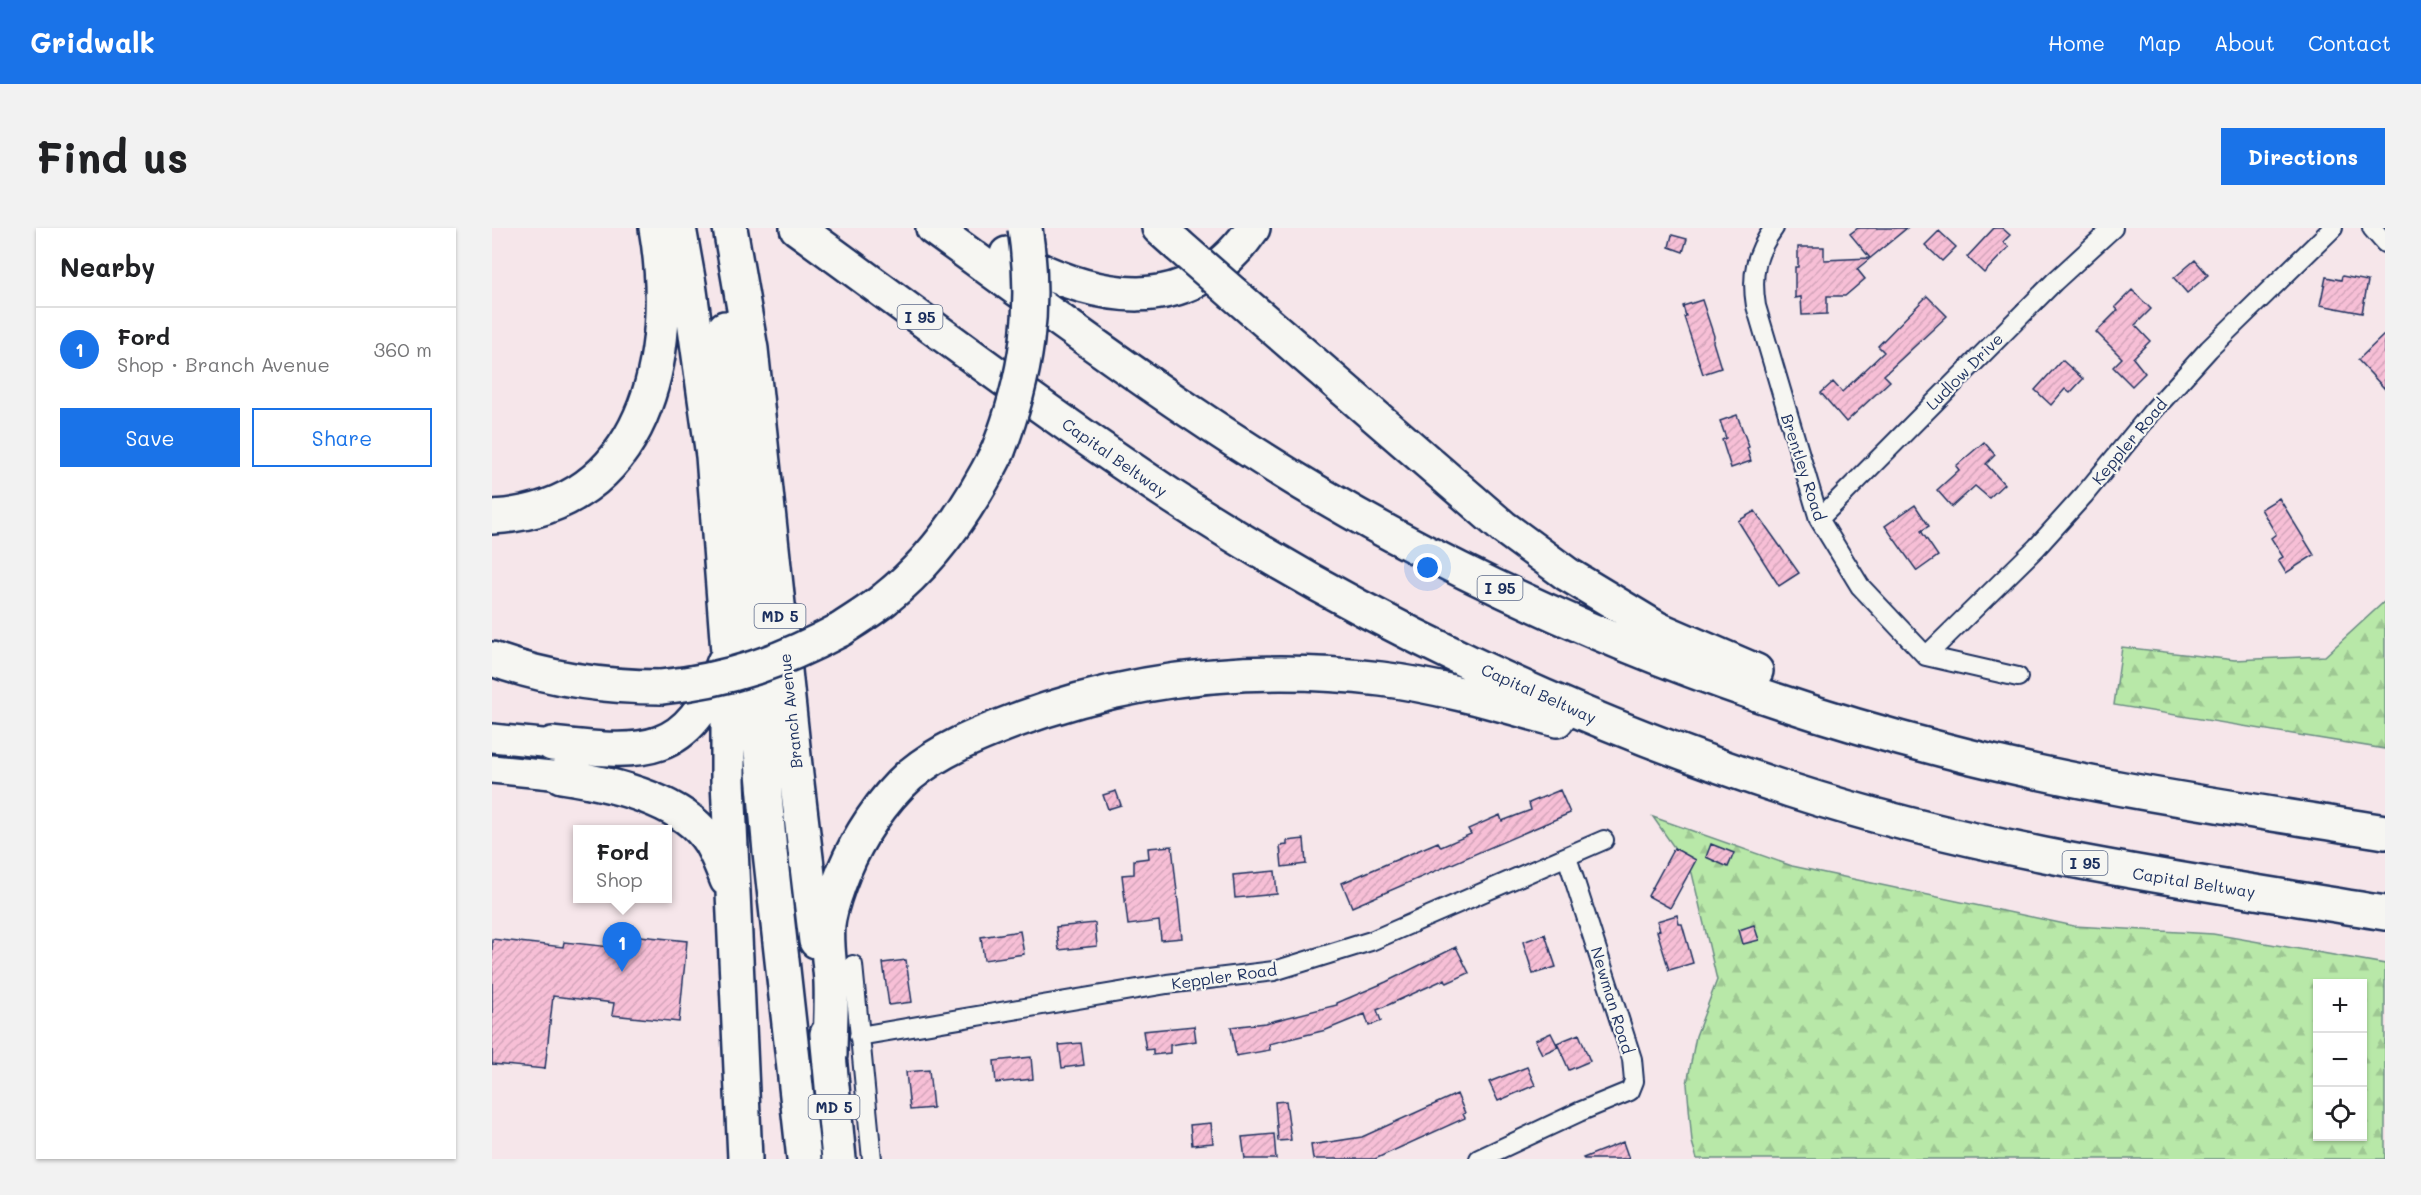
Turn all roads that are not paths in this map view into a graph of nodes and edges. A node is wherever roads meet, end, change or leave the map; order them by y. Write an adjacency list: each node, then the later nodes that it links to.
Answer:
1 (656, 228): 18 (highway)
2 (679, 228): 20 (highway)
3 (708, 228): 39 (highway)
4 (730, 228): 17 (highway, Branch Avenue / MD 5)
5 (743, 228): 17 (highway)
6 (933, 228): 29 (highway, I 95)
7 (962, 228): 9 (highway)
8 (1025, 228): 22 (highway, bridge)
9 (1253, 228)
10 (1774, 228): 19 (street, Brentley Road)
11 (2113, 228): 19 (street, Ludlow Drive)
12 (2333, 228): 21 (street, Keppler Road)
13 (2372, 228): 16 (street)
14 (787, 230): 28 (highway, Capital Beltway / I 95)
15 (1168, 236): 29 (highway, bridge)
16 (2385, 243)
17 (762, 450): 37 (highway, Branch Avenue / MD 5)
18 (492, 517)
19 (1819, 519): 21 (street, Brentley Road)
20 (728, 652): 25 (highway); 33 (highway)
21 (1926, 656): 23 (street)
22 (492, 659)
23 (2018, 677)
24 (492, 738): 25 (main road)
25 (552, 744)
26 (492, 769): 27 (main road)
27 (561, 776): 33 (highway)
28 (1791, 790): 34 (highway, Capital Beltway / I 95); 37 (highway)
29 (2138, 792): 30 (highway, I 95)
30 (2385, 832)
31 (1604, 840): 32 (street, Keppler Road)
32 (1567, 857): 36 (street, Keppler Road); 42 (street, Newman Road)
33 (733, 899): 38 (highway)
34 (2385, 913)
35 (854, 965): 36 (street)
36 (859, 1036): 41 (street)
37 (830, 1055): 40 (highway, Branch Avenue / MD 5)
38 (745, 1159)
39 (804, 1159)
40 (839, 1159)
41 (872, 1159)
42 (1479, 1159)

